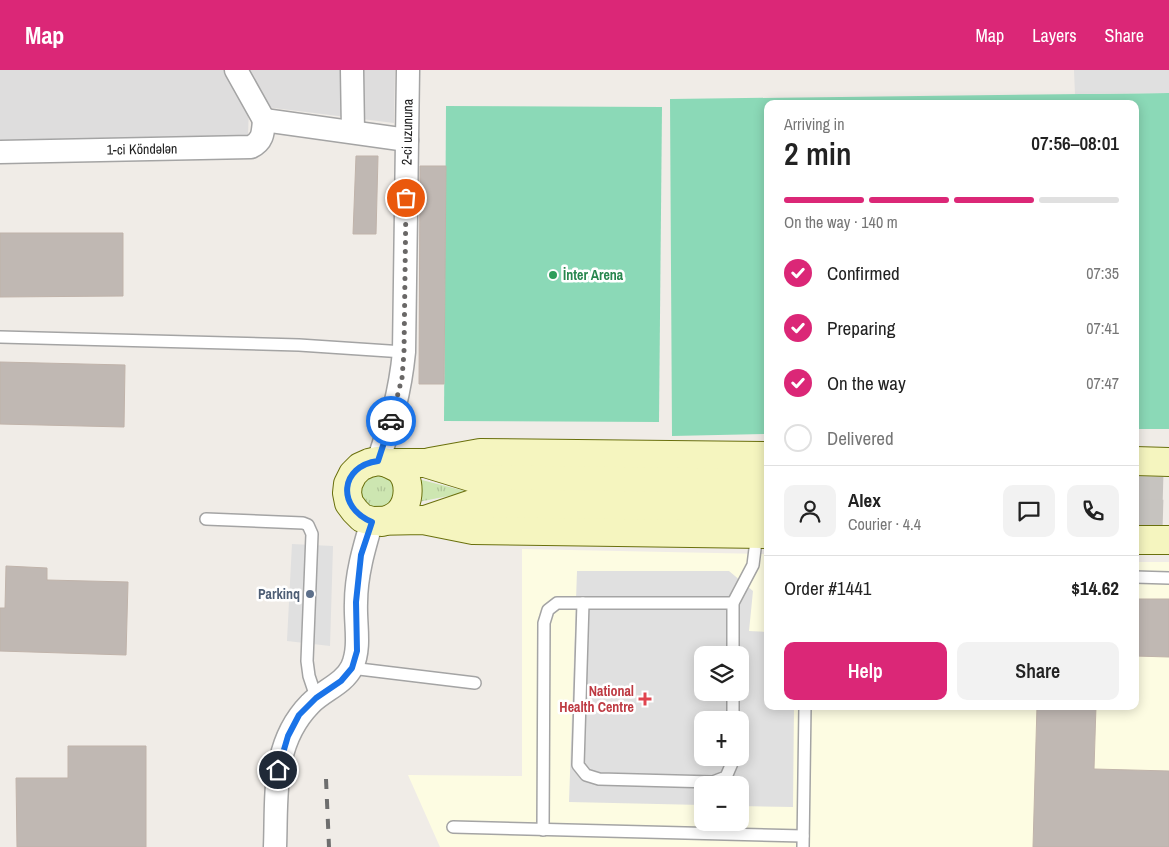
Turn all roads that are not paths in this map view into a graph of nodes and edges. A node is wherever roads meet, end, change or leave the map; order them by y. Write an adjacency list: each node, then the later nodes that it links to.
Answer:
1 (236, 70): 4 (street)
2 (352, 70): 5 (street)
3 (408, 70): 6 (street, 2-ci uzununa)
4 (264, 120): 5 (street); 7 (street, 1-ci Köndələn)
5 (353, 132): 6 (street)
6 (407, 140): 9 (street, 2-ci uzununa)
7 (0, 152)
8 (0, 337): 9 (lane)
9 (404, 352): 12 (street, 2-ci uzununa)
10 (764, 456): 14 (main road)
11 (1139, 461): 13 (main road)
12 (383, 462): 14 (main road); 19 (main road); 19 (main road)
13 (1169, 462)
14 (425, 463): 15 (main road)
15 (764, 484)
16 (764, 507): 18 (main road)
17 (206, 519): 30 (lane)
18 (423, 520): 19 (main road); 20 (main road)
19 (377, 522): 28 (street)
20 (762, 533): 26 (lane)
21 (1139, 540): 22 (main road)
22 (1169, 540)
23 (1139, 577): 24 (lane)
24 (1169, 578)
25 (584, 603): 26 (lane); 32 (lane); 34 (lane)
26 (733, 603): 27 (lane)
27 (733, 646)
28 (352, 668): 29 (lane); 30 (street)
29 (475, 683)
30 (316, 698): 36 (street)
31 (805, 710): 35 (lane)
32 (731, 766)
33 (453, 827): 34 (lane)
34 (544, 830): 35 (lane)
35 (803, 842)
36 (275, 847)

